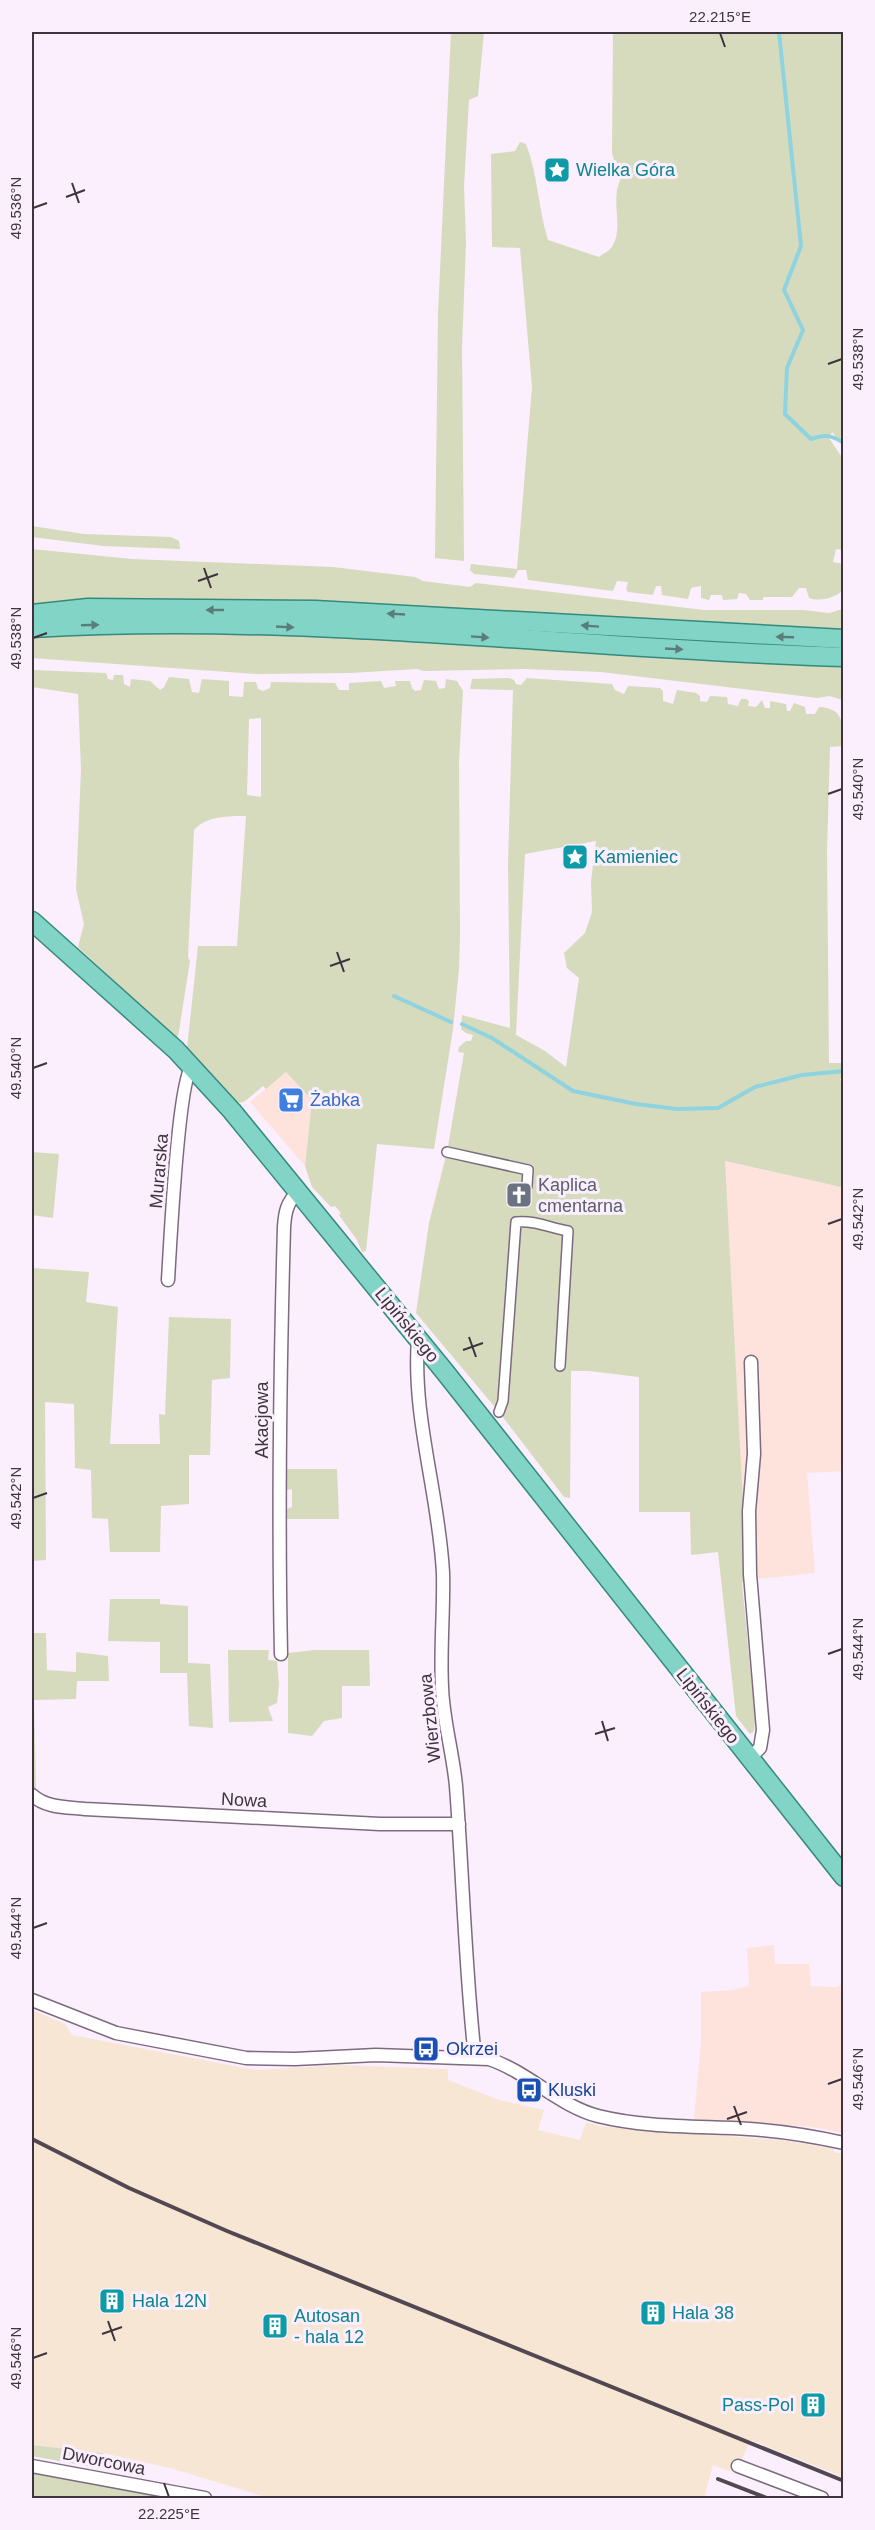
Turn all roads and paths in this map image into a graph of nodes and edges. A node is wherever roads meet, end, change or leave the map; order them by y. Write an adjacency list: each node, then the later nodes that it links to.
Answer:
1 (32, 614): 3 (main road, one-way to 1)
2 (32, 628): 4 (main road, one-way to 4)
3 (843, 639)
4 (843, 657)
5 (32, 921): 6 (main road, Lipińskiego)
6 (192, 1066): 9 (main road, Lipińskiego); 10 (street, Murarska)
7 (447, 1152): 8 (street)
8 (527, 1186)
9 (298, 1192): 11 (main road, Lipińskiego); 15 (street, Akacjowa)
10 (168, 1280)
11 (418, 1339): 16 (main road, Lipińskiego); 18 (street, Wierzbowa)
12 (751, 1362): 16 (street, Lipińskiego)
13 (560, 1366): 14 (street)
14 (499, 1412)
15 (281, 1654)
16 (750, 1758): 19 (main road, Lipińskiego)
17 (32, 1795): 18 (street, Nowa)
18 (459, 1824): 21 (street, Wierzbowa)
19 (843, 1877)
20 (32, 2000): 21 (street)
21 (475, 2058): 22 (street)
22 (843, 2143)
23 (32, 2466): 25 (street, Dworcowa)
24 (738, 2466): 26 (street)
25 (205, 2499)
26 (822, 2499)

